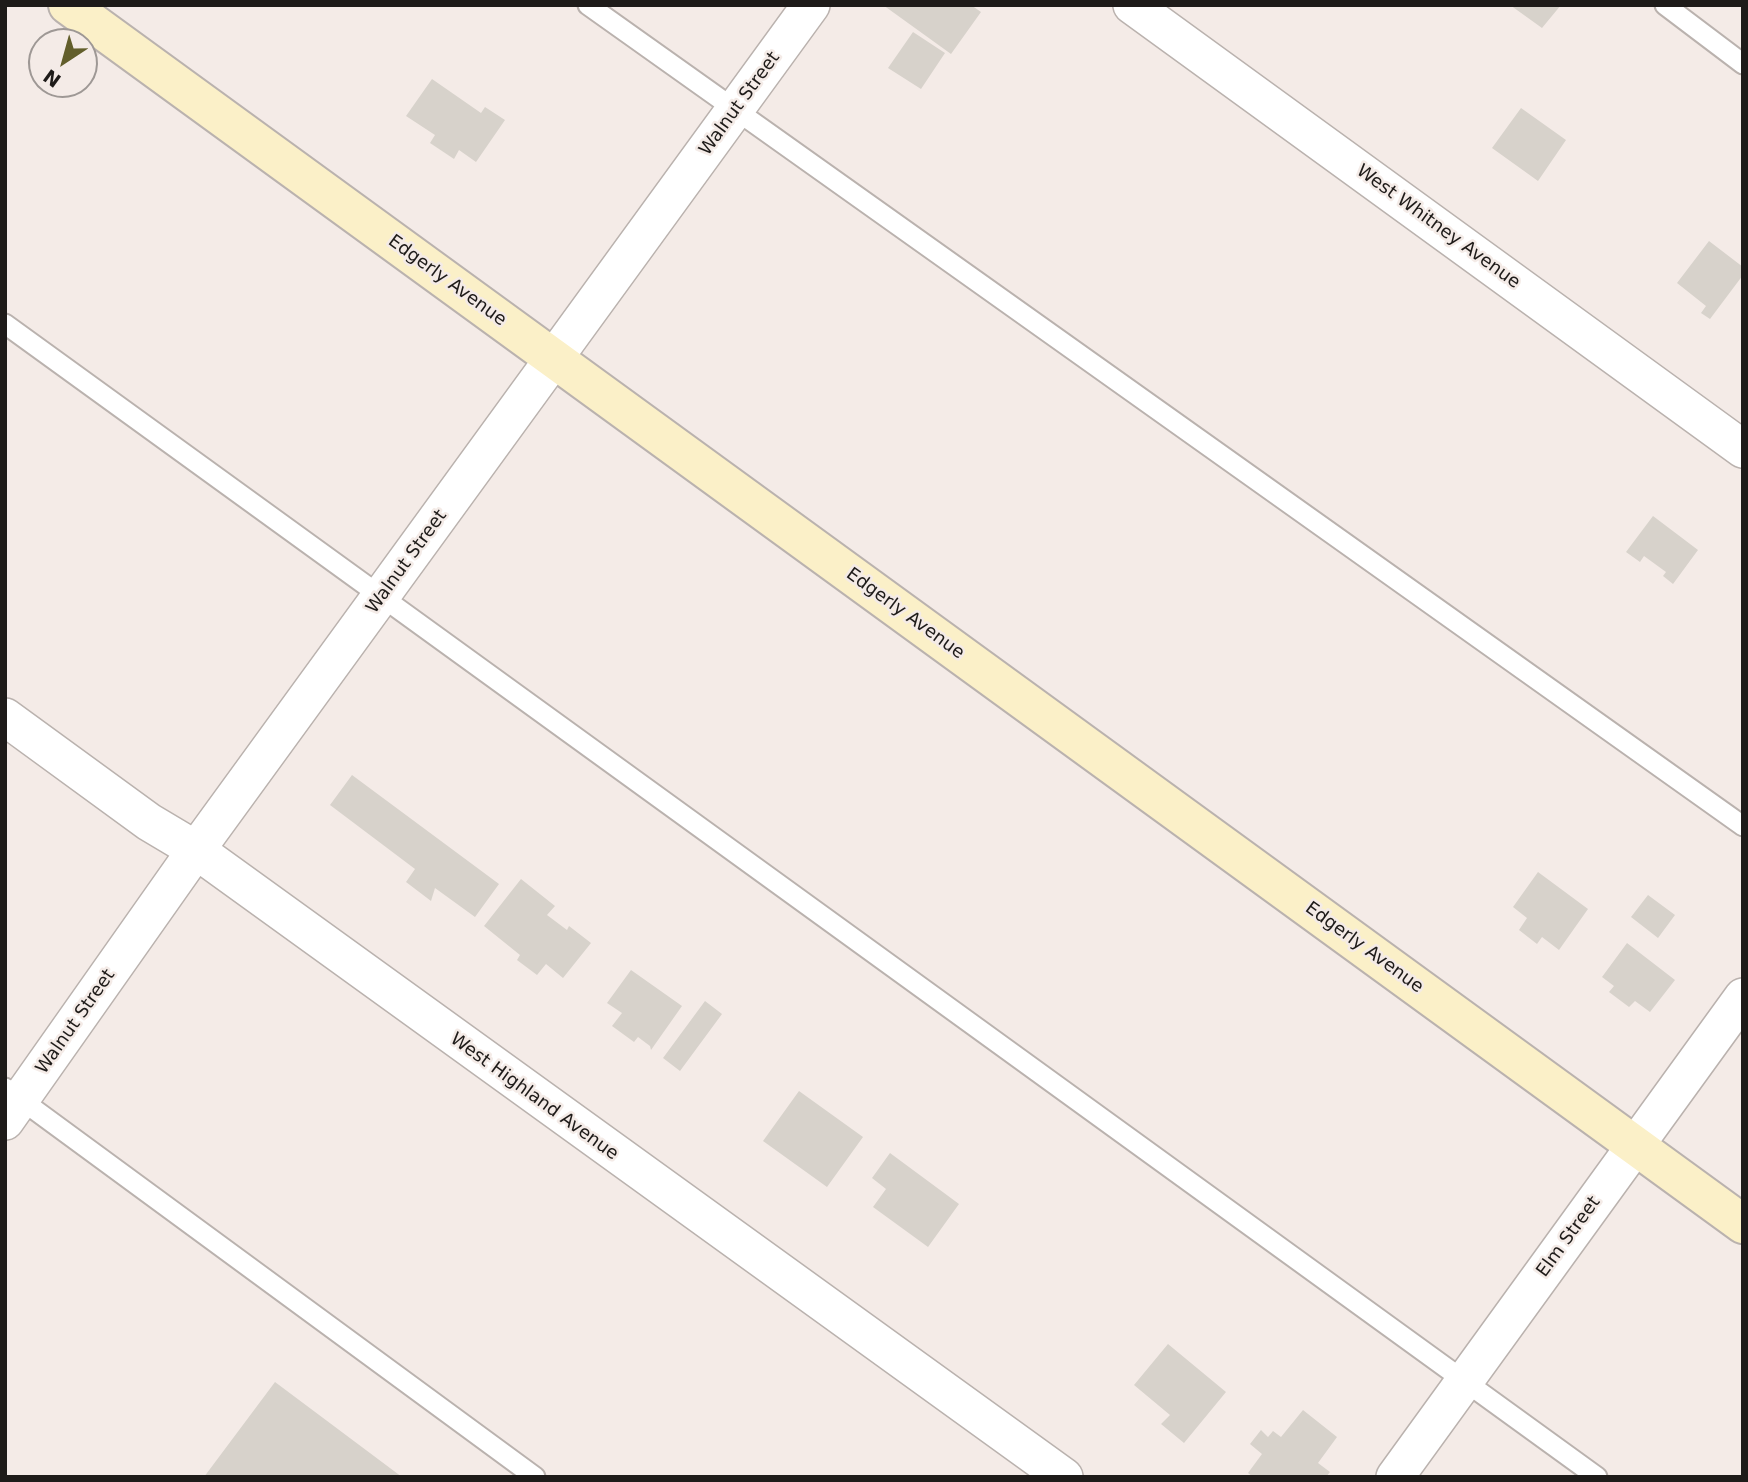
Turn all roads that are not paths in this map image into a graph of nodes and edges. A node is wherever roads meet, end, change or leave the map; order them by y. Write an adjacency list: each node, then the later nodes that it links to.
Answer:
1 (68, 5): 9 (street, Edgerly Avenue)
2 (588, 5): 7 (lane)
3 (811, 5): 7 (street, Walnut Street)
4 (1132, 5): 10 (street, West Whitney Avenue)
5 (1665, 5): 6 (lane)
6 (1743, 64)
7 (736, 111): 9 (street, Walnut Street); 13 (lane)
8 (5, 324): 11 (lane)
9 (552, 358): 11 (street, Walnut Street); 17 (street, Edgerly Avenue)
10 (1743, 449)
11 (383, 598): 14 (street, Walnut Street); 19 (lane)
12 (5, 717): 14 (street, West Highland Avenue)
13 (1743, 827)
14 (196, 850): 16 (street, Walnut Street); 21 (street, West Highland Avenue)
15 (1743, 997): 17 (street, Elm Street)
16 (10, 1103): 20 (lane)
17 (1635, 1146): 18 (street, Edgerly Avenue); 19 (street, Elm Street)
18 (1743, 1224)
19 (1465, 1381): 22 (street, Elm Street); 23 (lane)
20 (535, 1477)
21 (1064, 1477)
22 (1395, 1477)
23 (1597, 1477)

